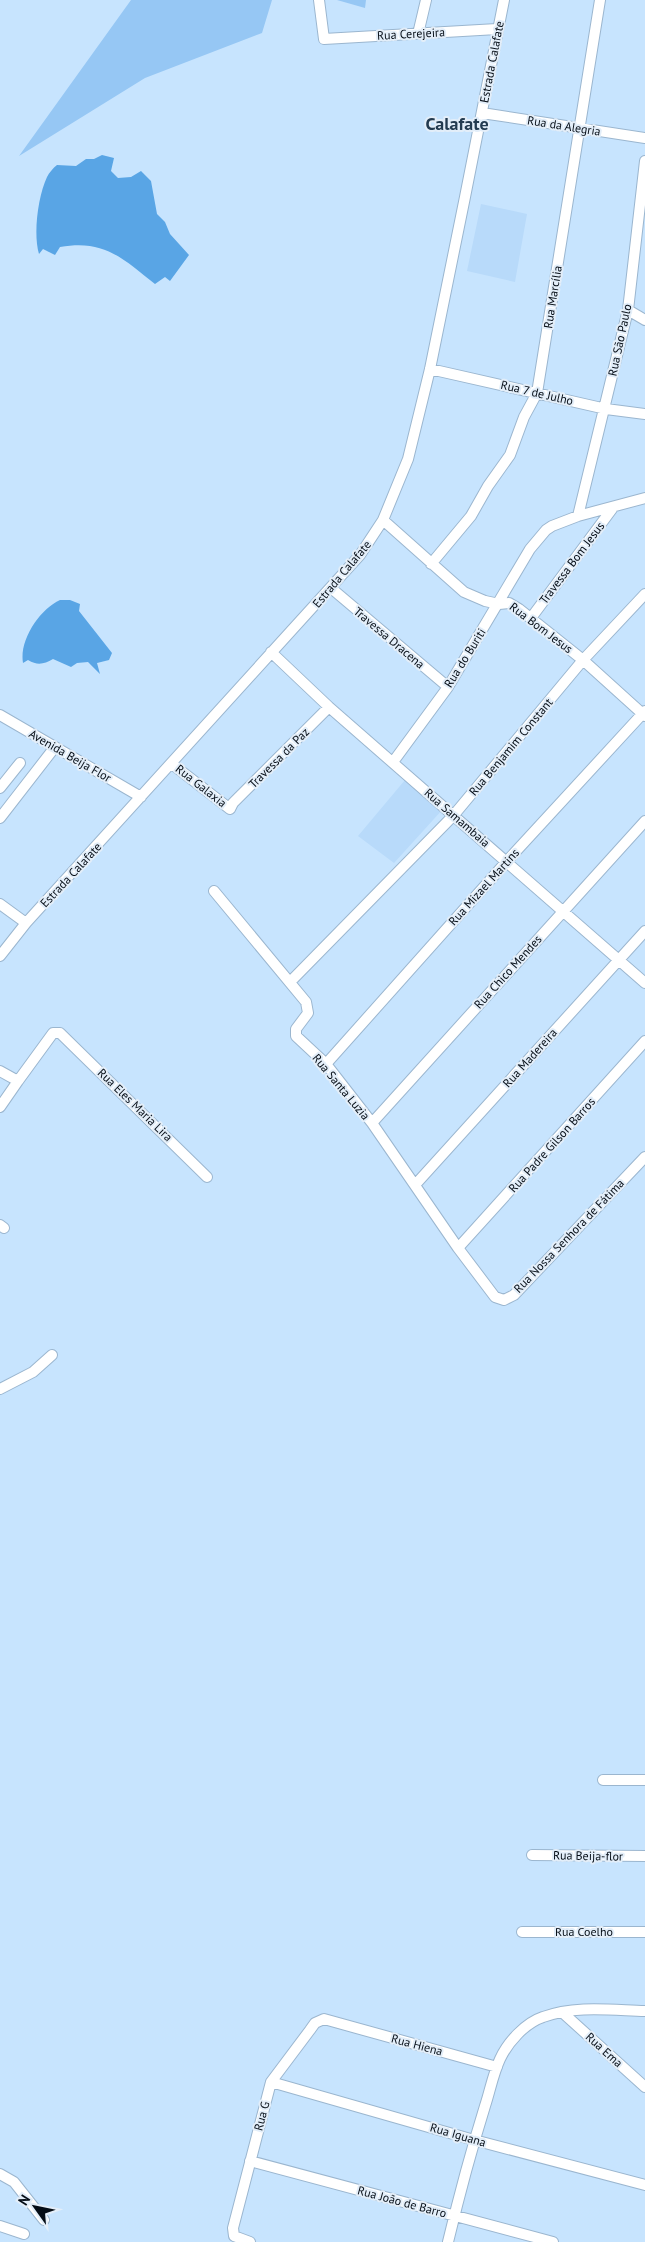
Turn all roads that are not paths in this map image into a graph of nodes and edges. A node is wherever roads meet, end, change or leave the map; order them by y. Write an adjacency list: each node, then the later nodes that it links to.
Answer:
1 (319, 0): 6 (street, Rua Cerejeira)
2 (426, 0): 6 (street)
3 (504, 0): 5 (street, Estrada Calafate)
4 (600, 0): 8 (street, Rua Marcília)
5 (498, 29): 6 (street, Rua Cerejeira); 7 (street, Estrada Calafate)
6 (418, 34)
7 (482, 113): 8 (street, Rua da Alegria); 14 (street, Estrada Calafate)
8 (581, 128): 9 (street, Rua da Alegria); 15 (street, Rua Marcília)
9 (645, 138)
10 (645, 161): 11 (street, Rua São Paulo)
11 (641, 225): 12 (street, Rua São Paulo)
12 (628, 310): 13 (street); 16 (street, Rua São Paulo)
13 (645, 320)
14 (430, 370): 15 (street, Rua 7 de Julho); 21 (street, Estrada Calafate)
15 (537, 393): 16 (street, Rua 7 de Julho); 22 (street, Rua Marcília)
16 (606, 409): 17 (street, Rua 7 de Julho); 20 (street, Rua São Paulo)
17 (645, 414)
18 (645, 498): 19 (street, Rua do Buriti)
19 (612, 509): 20 (street, Rua do Buriti); 26 (street, Travessa Bom Jesus)
20 (578, 516): 25 (street, Rua do Buriti)
21 (383, 520): 22 (street, Rua Bom Jesus); 23 (street, Estrada Calafate)
22 (431, 564): 25 (street, Rua Bom Jesus)
23 (331, 588): 27 (street, Estrada Calafate); 29 (street, Travessa Dracena)
24 (645, 594): 28 (street, Rua Benjamim Constant)
25 (499, 604): 26 (street, Rua Bom Jesus); 29 (street, Rua do Buriti)
26 (531, 618): 28 (street, Rua Bom Jesus)
27 (272, 652): 30 (street, Rua Samambaia); 36 (street, Estrada Calafate)
28 (584, 660): 32 (street, Rua Bom Jesus); 40 (street, Rua Benjamim Constant)
29 (448, 688): 34 (street, Rua do Buriti)
30 (329, 707): 34 (street, Rua Samambaia); 39 (street, Travessa da Paz)
31 (0, 714): 33 (street, Avenida Beija Flor)
32 (644, 714): 43 (street, Rua Mizael Martins)
33 (55, 747): 38 (street, Avenida Beija Flor); 41 (street)
34 (393, 762): 40 (street, Rua Samambaia)
35 (20, 763): 37 (street)
36 (172, 764): 38 (street, Estrada Calafate); 39 (street, Rua Galaxia)
37 (0, 788)
38 (141, 797): 47 (street, Estrada Calafate)
39 (230, 808)
40 (453, 816): 43 (street, Rua Samambaia); 51 (street, Rua Benjamim Constant)
41 (0, 817)
42 (645, 821): 46 (street, Rua Chico Mendes)
43 (507, 861): 46 (street, Rua Samambaia); 54 (street, Rua Mizael Martins)
44 (214, 890): 51 (street, Rua Santa Luzia)
45 (0, 904): 47 (street)
46 (563, 911): 50 (street, Rua Samambaia); 58 (street, Rua Chico Mendes)
47 (26, 923): 49 (street, Estrada Calafate)
48 (645, 931): 50 (street, Rua Madereira)
49 (0, 956)
50 (618, 961): 52 (street, Rua Samambaia); 61 (street, Rua Madereira)
51 (290, 982): 54 (street, Rua Santa Luzia)
52 (645, 983)
53 (645, 1041): 62 (street, Rua Padre Gilson Barros)
54 (326, 1064): 58 (street, Rua Santa Luzia)
55 (0, 1071): 56 (street)
56 (18, 1081): 57 (street); 60 (street, Rua Eles Maria Lira)
57 (0, 1107)
58 (372, 1123): 61 (street, Rua Santa Luzia)
59 (645, 1157): 63 (street, Rua Nossa Senhora de Fátima)
60 (207, 1177)
61 (415, 1185): 62 (street, Rua Santa Luzia)
62 (458, 1248): 63 (street, Rua Santa Luzia)
63 (489, 1290)
64 (52, 1355): 65 (street)
65 (0, 1389)
66 (603, 1780): 67 (street)
67 (645, 1780)
68 (532, 1855): 69 (street, Rua Beija-flor)
69 (645, 1856)
70 (522, 1932): 71 (street, Rua Coelho)
71 (645, 1932)
72 (645, 2011): 73 (street)
73 (562, 2012): 75 (street); 77 (street, Rua Ema)
74 (336, 2023): 75 (street, Rua Hiena); 76 (street, Rua G)
75 (497, 2067): 78 (street)
76 (271, 2082): 78 (street, Rua Iguana); 79 (street, Rua G)
77 (645, 2087)
78 (474, 2140): 81 (street, Rua Iguana); 82 (street)
79 (250, 2162): 82 (street, Rua João de Barro); 86 (street, Rua G)
80 (0, 2174): 83 (street)
81 (645, 2185)
82 (454, 2215): 87 (street); 88 (street, Rua João de Barro)
83 (44, 2220)
84 (0, 2226): 85 (street)
85 (24, 2234)
86 (250, 2242)
87 (448, 2242)
88 (554, 2242)

